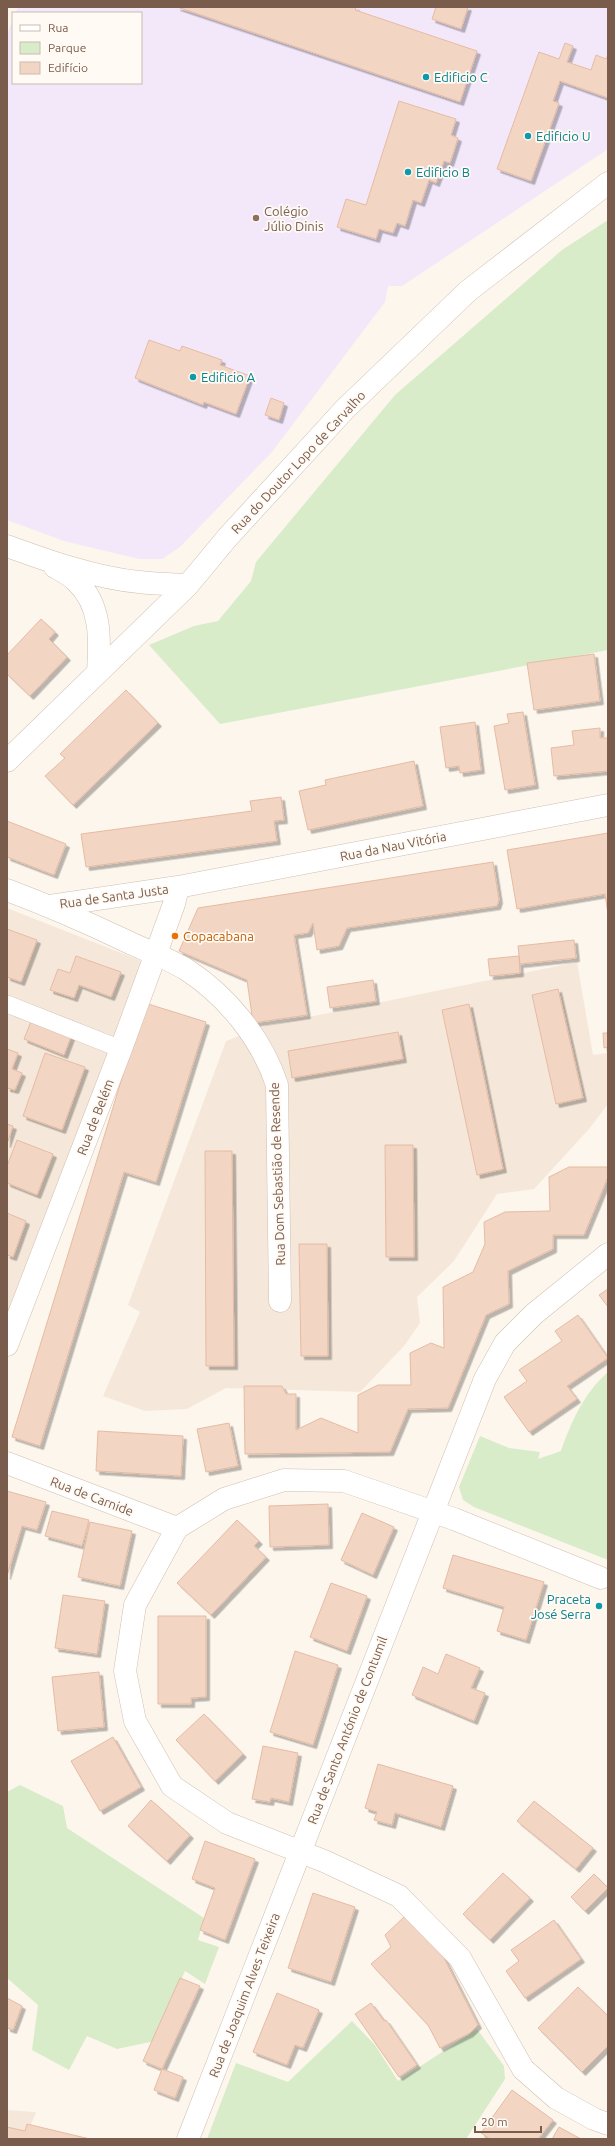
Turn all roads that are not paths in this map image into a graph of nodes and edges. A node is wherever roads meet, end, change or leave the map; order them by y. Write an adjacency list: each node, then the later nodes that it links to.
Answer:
1 (608, 183): 4 (street, Rua do Doutor Lopo de Carvalho)
2 (7, 546): 3 (street)
3 (44, 560): 4 (street); 5 (street)
4 (188, 585): 5 (street, Rua do Doutor Lopo de Carvalho)
5 (98, 672): 6 (street, Rua do Doutor Lopo de Carvalho)
6 (7, 761)
7 (608, 805): 8 (street, Rua da Nau Vitória)
8 (178, 887): 10 (street, Rua de Santa Justa); 11 (street, Rua de Belém)
9 (7, 890): 10 (street, Rua de Santa Justa)
10 (50, 906): 11 (street, Rua de Santa Justa)
11 (156, 955): 13 (street, Rua de Belém); 15 (street, Rua Dom Sebastião de Resende)
12 (7, 1004): 13 (street)
13 (121, 1049): 16 (street, Rua de Belém)
14 (608, 1254): 18 (street, Rua de Santo António de Contumil)
15 (280, 1301)
16 (7, 1345)
17 (7, 1463): 19 (street, Rua de Carnide)
18 (432, 1512): 19 (street); 20 (street); 21 (street, Rua de Santo António de Contumil)
19 (177, 1528): 21 (street)
20 (601, 1578)
21 (300, 1851): 22 (street); 23 (street, Rua de Joaquim Alves Teixeira)
22 (608, 2124)
23 (188, 2139)

